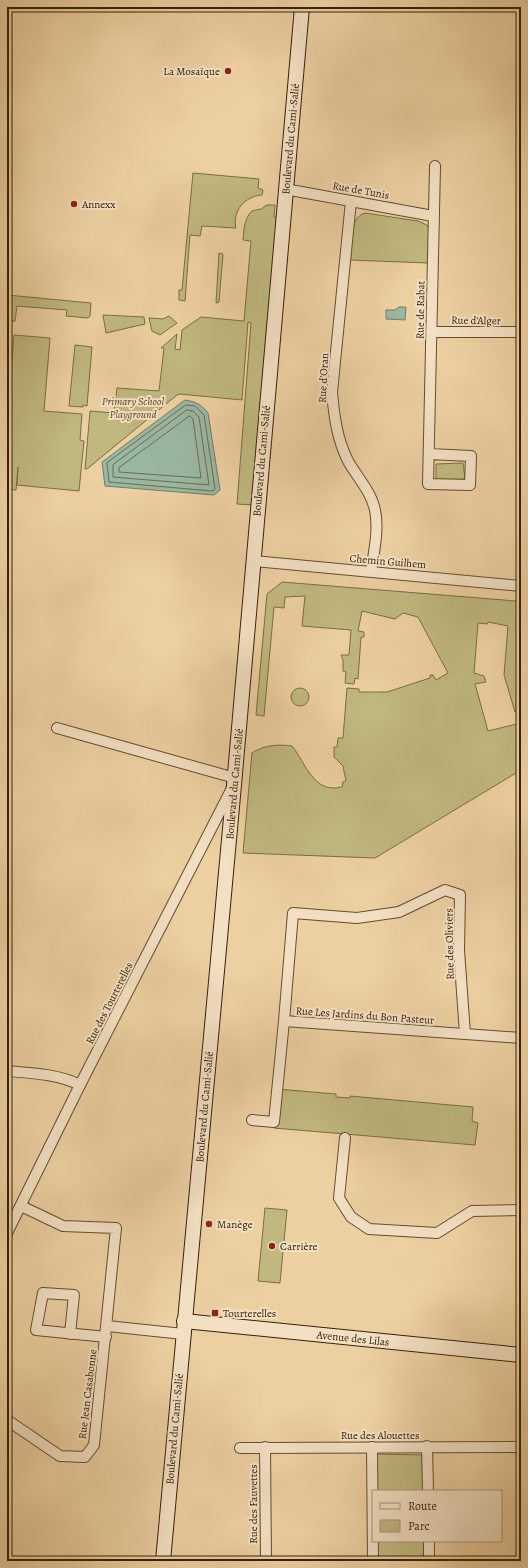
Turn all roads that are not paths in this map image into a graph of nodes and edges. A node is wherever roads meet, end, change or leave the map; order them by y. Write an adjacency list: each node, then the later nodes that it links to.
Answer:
1 (302, 7): 3 (street, Boulevard du Cami-Salié)
2 (435, 166): 5 (street, Rue de Rabat)
3 (285, 189): 4 (street, Rue de Tunis); 9 (street, Boulevard du Cami-Salié)
4 (351, 201): 5 (street, Rue de Tunis); 10 (street, Rue d'Oran)
5 (433, 216): 6 (street, Rue de Rabat)
6 (432, 332): 7 (street, Rue d'Alger); 8 (street, Rue de Rabat)
7 (521, 332)
8 (429, 454): 8 (street, Rue de Rabat)
9 (253, 561): 10 (street, Chemin Guilhem); 13 (street, Boulevard du Cami-Salié)
10 (371, 571): 11 (street, Chemin Guilhem)
11 (521, 586)
12 (57, 728): 13 (street)
13 (234, 782): 18 (street, Rue des Tourterelles); 25 (street, Boulevard du Cami-Salié)
14 (284, 1021): 15 (street, Rue Les Jardins du Bon Pasteur); 15 (street, Rue des Oliviers); 19 (street, Rue Les Jardins du Bon Pasteur)
15 (465, 1034): 16 (street, Rue Les Jardins du Bon Pasteur)
16 (521, 1038)
17 (7, 1071): 18 (street)
18 (80, 1085): 21 (street, Rue des Tourterelles)
19 (252, 1120)
20 (345, 1138): 22 (street)
21 (21, 1206): 23 (street, Rue des Tourterelles); 24 (street, Rue Jean Casabonne)
22 (521, 1210)
23 (7, 1233)
24 (107, 1326): 25 (street); 27 (street, Rue Jean Casabonne)
25 (184, 1328): 28 (street, Avenue des Lilas); 39 (street, Boulevard du Cami-Salié)
26 (70, 1334): 26 (street, Rue Jean Casabonne); 27 (street, Rue Jean Casabonne)
27 (106, 1337): 29 (street, Rue Jean Casabonne)
28 (521, 1355)
29 (7, 1420)
30 (427, 1446): 32 (street, Rue des Alouettes); 33 (street, Rue des Alouettes); 36 (street)
31 (265, 1447): 32 (street, Rue des Alouettes); 34 (street, Rue des Alouettes); 40 (street, Rue des Fauvettes)
32 (372, 1447): 35 (street)
33 (521, 1447)
34 (240, 1448)
35 (372, 1490)
36 (428, 1490)
37 (373, 1542): 41 (street)
38 (429, 1542): 42 (street)
39 (163, 1561)
40 (266, 1561)
41 (373, 1561)
42 (429, 1561)

